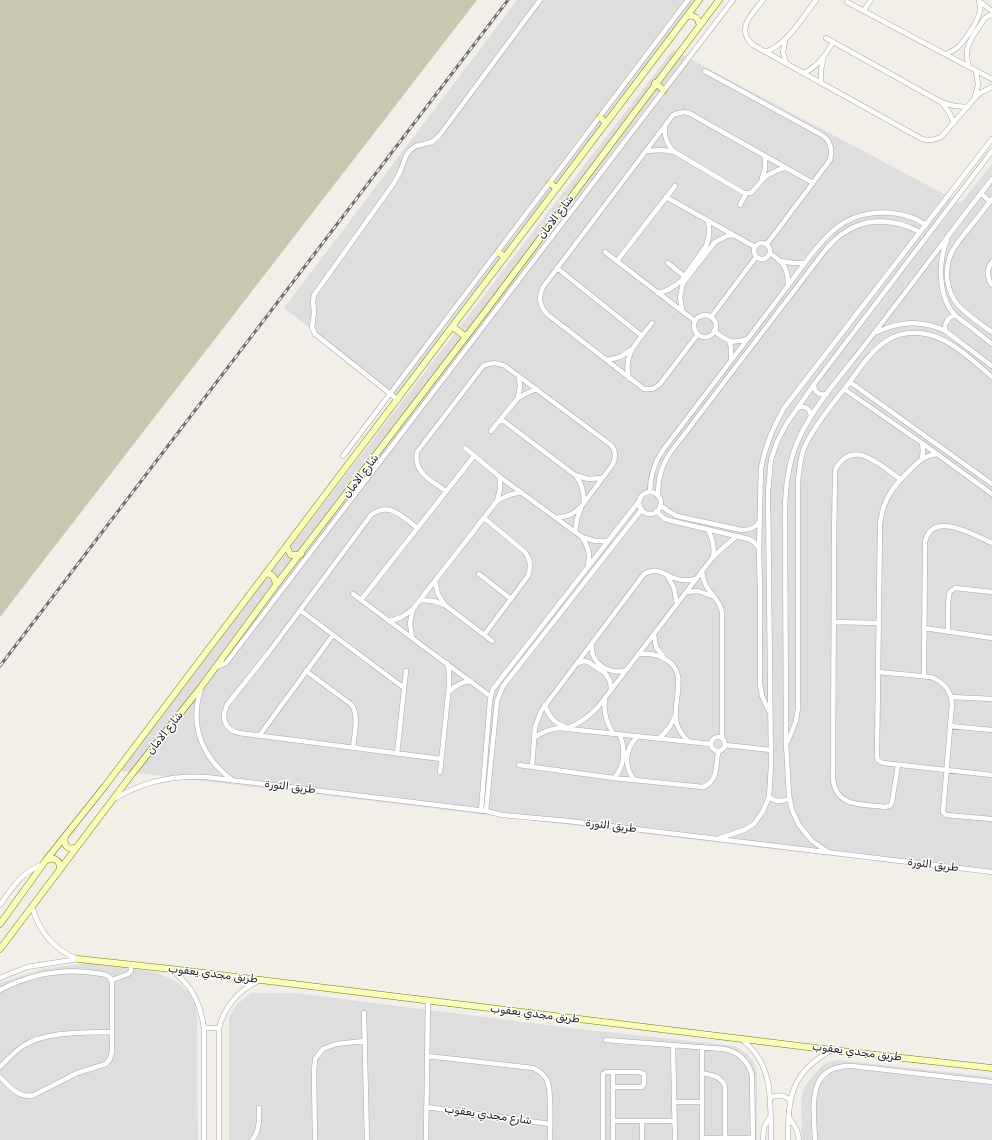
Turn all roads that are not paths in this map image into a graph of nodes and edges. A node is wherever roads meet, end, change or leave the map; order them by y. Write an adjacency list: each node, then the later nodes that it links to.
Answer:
1 (540, 0): 115 (street)
2 (688, 0): 35 (street)
3 (700, 0): 14 (street, شارع الامان)
4 (719, 0): 15 (street, شارع الامان)
5 (733, 0): 31 (street)
6 (763, 0): 19 (street)
7 (816, 0): 17 (street)
8 (871, 0): 11 (street)
9 (979, 0): 12 (street); 20 (street)
10 (847, 2): 11 (street)
11 (864, 10): 20 (street)
12 (992, 11)
13 (992, 15): 23 (street)
14 (688, 16): 15 (street); 36 (street, شارع الامان)
15 (700, 25): 28 (street, شارع الامان)
16 (826, 38): 18 (street)
17 (785, 40): 19 (street); 22 (street)
18 (833, 42): 21 (street); 33 (street)
19 (765, 52): 22 (street)
20 (946, 54): 23 (street)
21 (823, 58): 26 (street); 29 (street)
22 (786, 63): 26 (street)
23 (968, 66): 25 (street)
24 (705, 71): 50 (street)
25 (976, 71): 27 (street); 32 (street)
26 (804, 73): 29 (street)
27 (992, 79)
28 (655, 83): 31 (street); 82 (street, شارع الامان)
29 (821, 83): 37 (street)
30 (992, 87): 32 (street)
31 (664, 90): 84 (street)
32 (975, 98): 34 (street)
33 (941, 102): 34 (street); 37 (street)
34 (968, 107): 37 (street)
35 (600, 117): 36 (street); 49 (street)
36 (606, 123): 52 (street, شارع الامان)
37 (954, 123)
38 (665, 126): 40 (street); 42 (street); 43 (street)
39 (992, 139): 45 (street)
40 (646, 151): 42 (street); 75 (street)
41 (992, 151): 48 (street)
42 (677, 154): 54 (street)
43 (766, 157): 44 (street); 47 (street)
44 (785, 168): 47 (street); 50 (street)
45 (963, 177): 48 (street); 59 (street)
46 (992, 179): 53 (street)
47 (761, 181): 54 (street)
48 (969, 182): 77 (street)
49 (550, 183): 52 (street); 65 (street)
50 (812, 183): 63 (street)
51 (674, 186): 55 (street)
52 (556, 188): 68 (street, شارع الامان)
53 (981, 193): 56 (street); 61 (street)
54 (746, 194): 57 (street)
55 (666, 197): 58 (street); 70 (street)
56 (991, 200): 89 (street)
57 (740, 205)
58 (708, 221): 62 (street); 78 (street)
59 (926, 225): 60 (street); 74 (street)
60 (920, 232): 76 (street); 144 (street)
61 (951, 232): 85 (street); 95 (street)
62 (734, 235): 64 (street); 83 (street)
63 (767, 244): 64 (street); 67 (street)
64 (755, 247): 69 (street)
65 (498, 252): 68 (street); 115 (street)
66 (605, 252): 70 (street)
67 (770, 254): 69 (street); 71 (street)
68 (505, 257): 90 (street, شارع الامان)
69 (756, 257): 86 (street)
70 (617, 261): 81 (street)
71 (781, 261): 74 (street); 80 (street)
72 (992, 262): 79 (street)
73 (668, 263): 78 (street)
74 (805, 263): 80 (street)
75 (557, 268): 98 (street); 105 (street)
76 (892, 269): 77 (street); 142 (street)
77 (898, 274): 112 (street)
78 (684, 276): 81 (street)
79 (992, 285)
80 (788, 286): 99 (street)
81 (658, 293): 83 (street)
82 (488, 308): 84 (street); 97 (street, شارع الامان)
83 (682, 310): 87 (street)
84 (494, 312): 128 (street)
85 (955, 315): 91 (street); 93 (street)
86 (711, 317): 87 (street); 92 (street)
87 (695, 321): 96 (street)
88 (652, 323): 98 (street)
89 (980, 323): 91 (street); 94 (street)
90 (453, 327): 97 (street); 118 (street, شارع الامان)
91 (974, 330): 101 (street)
92 (714, 331): 96 (street); 100 (street)
93 (945, 331): 95 (street); 103 (street)
94 (992, 332)
95 (875, 333): 116 (street)
96 (698, 334): 110 (street)
97 (466, 336): 125 (street, شارع الامان)
98 (642, 336): 102 (street)
99 (747, 340): 100 (street); 106 (street)
100 (728, 341): 106 (street)
101 (992, 344)
102 (632, 349): 105 (street); 110 (street)
103 (970, 349): 104 (street); 107 (street)
104 (965, 355): 109 (street); 111 (street)
105 (607, 360): 110 (street)
106 (731, 360): 140 (street)
107 (992, 366)
108 (519, 376): 114 (street); 117 (street); 138 (street)
109 (992, 377)
110 (629, 378)
111 (850, 382): 113 (street); 131 (street)
112 (815, 383): 116 (street); 119 (street)
113 (844, 389): 123 (street); 230 (street)
114 (537, 390): 117 (street); 135 (street)
115 (390, 394): 118 (street); 127 (street)
116 (827, 394): 120 (street)
117 (518, 398): 121 (street)
118 (398, 400): 161 (street, شارع الامان)
119 (798, 408): 120 (street); 141 (street)
120 (812, 416): 230 (street)
121 (501, 419): 122 (street); 132 (street)
122 (491, 431)
123 (922, 443): 126 (street); 130 (street)
124 (465, 448): 129 (street)
125 (379, 451): 128 (street); 163 (street, شارع الامان)
126 (937, 454): 130 (street); 134 (street)
127 (343, 456)
128 (385, 456): 202 (street)
129 (474, 456): 133 (street); 138 (street)
130 (922, 458): 136 (street)
131 (974, 470): 134 (street); 137 (street)
132 (575, 475): 135 (street); 147 (street)
133 (500, 477): 139 (street); 146 (street)
134 (969, 477): 143 (street)
135 (602, 478): 147 (street)
136 (900, 479): 187 (street); 188 (street)
137 (992, 484)
138 (446, 491): 154 (street)
139 (521, 492): 146 (street); 152 (street)
140 (650, 492): 144 (street); 145 (street)
141 (768, 492): 142 (street); 175 (street)
142 (760, 493): 153 (street)
143 (992, 494)
144 (658, 496): 148 (street)
145 (640, 500): 149 (street); 159 (street)
146 (497, 501): 151 (street)
147 (583, 505): 152 (street); 156 (street)
148 (660, 505): 150 (street); 153 (street)
149 (642, 509): 150 (street); 250 (street)
150 (656, 511): 155 (street)
151 (484, 518): 171 (street); 179 (street)
152 (557, 518): 156 (street)
153 (759, 520): 162 (street)
154 (417, 528): 180 (street); 185 (street)
155 (708, 530): 157 (street); 164 (street)
156 (575, 532): 158 (street)
157 (737, 536): 162 (street); 164 (street)
158 (582, 537): 159 (street); 165 (street)
159 (608, 541): 165 (street)
160 (992, 544): 189 (street)
161 (287, 546): 163 (street); 167 (street, شارع الامان)
162 (759, 548): 174 (street)
163 (301, 554): 172 (street, شارع الامان)
164 (713, 557): 166 (street)
165 (588, 566): 213 (street)
166 (702, 572): 170 (street); 178 (street)
167 (266, 573): 172 (street); 252 (street, شارع الامان)
168 (666, 573): 170 (street); 182 (street); 197 (street)
169 (479, 574): 179 (street)
170 (696, 579): 173 (street)
171 (435, 581): 181 (street); 183 (street)
172 (276, 585): 202 (street, شارع الامان)
173 (687, 592): 178 (street); 182 (street)
174 (760, 592): 175 (street); 219 (street)
175 (769, 592): 219 (street)
176 (992, 592): 190 (street)
177 (353, 594): 180 (street)
178 (714, 597): 228 (street)
179 (511, 599): 193 (street)
180 (361, 600): 186 (street)
181 (420, 600): 183 (street); 184 (street)
182 (677, 604): 191 (street)
183 (445, 605): 193 (street)
184 (413, 609): 186 (street); 194 (street)
185 (300, 610): 192 (street); 224 (street)
186 (390, 621): 194 (street)
187 (834, 622): 188 (street); 238 (street)
188 (879, 623): 206 (street)
189 (924, 628): 190 (street); 207 (street)
190 (948, 632): 195 (street)
191 (654, 634): 198 (street); 199 (street)
192 (333, 635): 204 (street); 210 (street)
193 (484, 635): 196 (street)
194 (412, 638): 200 (street)
195 (992, 638)
196 (492, 641)
197 (592, 643): 201 (street); 203 (street)
198 (638, 654): 199 (street); 203 (street)
199 (664, 658): 218 (street)
200 (447, 663): 208 (street); 212 (street)
201 (577, 664): 211 (street); 217 (street)
202 (214, 668): 209 (street, شارع الامان)
203 (626, 670): 211 (street)
204 (306, 671): 224 (street); 233 (street)
205 (406, 671): 210 (street)
206 (878, 672): 207 (street); 238 (street)
207 (924, 676): 215 (street)
208 (470, 681): 212 (street); 213 (street)
209 (201, 687): 245 (street); 248 (street, شارع الامان)
210 (404, 688): 236 (street)
211 (611, 689): 214 (street)
212 (448, 693): 237 (street)
213 (490, 696): 250 (street)
214 (605, 697): 221 (street); 223 (street)
215 (951, 697): 216 (street); 220 (street)
216 (992, 700)
217 (545, 705): 221 (street); 226 (street)
218 (676, 712): 227 (street); 229 (street)
219 (770, 713): 234 (street)
220 (950, 726): 222 (street); 241 (street)
221 (568, 728): 223 (street); 226 (street)
222 (992, 730)
223 (616, 734): 225 (street); 244 (street)
224 (259, 736): 233 (street)
225 (638, 736): 227 (street); 246 (street)
226 (535, 737): 240 (street)
227 (659, 738): 229 (street)
228 (722, 738): 231 (street); 232 (street)
229 (688, 741): 231 (street)
230 (786, 743): 249 (street)
231 (711, 744): 235 (street)
232 (725, 745): 234 (street); 235 (street)
233 (353, 748): 236 (street)
234 (771, 750): 247 (street)
235 (718, 752): 246 (street)
236 (397, 754): 237 (street)
237 (441, 759): 242 (street)
238 (898, 765): 241 (street)
239 (518, 766): 240 (street)
240 (532, 767): 244 (street)
241 (946, 770): 243 (street); 251 (street)
242 (440, 772)
243 (992, 775)
244 (614, 778): 246 (street)
245 (231, 779): 248 (street, طريق الثورة); 250 (street, طريق الثورة)
246 (635, 780)
247 (769, 797): 249 (street); 253 (street)
248 (113, 799): 254 (street, شارع الامان)
249 (789, 799): 255 (street)
250 (483, 811): 253 (street, طريق الثورة)
251 (992, 819)
252 (65, 837): 254 (street); 256 (street, شارع الامان)
253 (717, 839): 255 (street, طريق الثورة)
254 (77, 847): 257 (street, شارع الامان)
255 (828, 853): 258 (street, طريق الثورة)
256 (45, 862): 257 (street); 259 (street); 261 (street, شارع الامان)
257 (59, 871): 260 (street, شارع الامان)
258 (992, 872)
259 (0, 905)
260 (32, 907): 262 (street, شارع الامان); 263 (street, طريق مجدي يعقوب)
261 (0, 924)
262 (0, 949)
263 (78, 960): 264 (street, طريق مجدي يعقوب); 266 (street, طريق مجدي يعقوب)
264 (131, 965): 265 (street, طريق مجدي يعقوب); 267 (street)
265 (171, 969): 268 (street, طريق مجدي يعقوب); 272 (street)
266 (0, 978)
267 (112, 980): 269 (street); 274 (street)
268 (260, 980): 270 (street, طريق مجدي يعقوب); 273 (street)
269 (0, 990)
270 (428, 1000): 275 (street, طريق مجدي يعقوب); 281 (street)
271 (364, 1013): 277 (street)
272 (204, 1028): 273 (street); 304 (street)
273 (219, 1028): 305 (street)
274 (112, 1032): 282 (street); 286 (street)
275 (738, 1038): 280 (street, طريق مجدي يعقوب); 289 (street)
276 (606, 1040): 278 (street)
277 (365, 1041): 307 (street); 308 (street)
278 (673, 1045): 279 (street); 291 (street)
279 (702, 1048): 285 (street); 303 (street)
280 (832, 1050): 283 (street, طريق مجدي يعقوب); 290 (street)
281 (427, 1056): 293 (street); 300 (street)
282 (0, 1067)
283 (992, 1068)
284 (613, 1072): 288 (street); 288 (street); 311 (street)
285 (702, 1073): 292 (street); 301 (street)
286 (0, 1077)
287 (992, 1082): 319 (street)
288 (613, 1087): 297 (street)
289 (770, 1098): 290 (street); 296 (street)
290 (790, 1100): 295 (street)
291 (674, 1102): 292 (street); 299 (street)
292 (702, 1102): 302 (street)
293 (426, 1107): 300 (street, شارع مجدي يعقوب); 309 (street)
294 (259, 1108): 306 (street)
295 (789, 1116): 317 (street); 318 (street)
296 (770, 1118): 315 (street); 316 (street)
297 (613, 1121): 298 (street); 312 (street)
298 (642, 1121): 299 (street); 313 (street)
299 (674, 1121): 314 (street)
300 (550, 1124): 310 (street)
301 (725, 1138): 302 (street); 303 (street)
302 (702, 1139)
303 (753, 1139)
304 (204, 1140)
305 (219, 1140)
306 (252, 1140)
307 (315, 1140)
308 (367, 1140)
309 (426, 1140)
310 (550, 1140)
311 (603, 1140)
312 (613, 1140)
313 (642, 1140)
314 (675, 1140)
315 (763, 1140)
316 (771, 1140)
317 (788, 1140)
318 (799, 1140)
319 (815, 1140)

